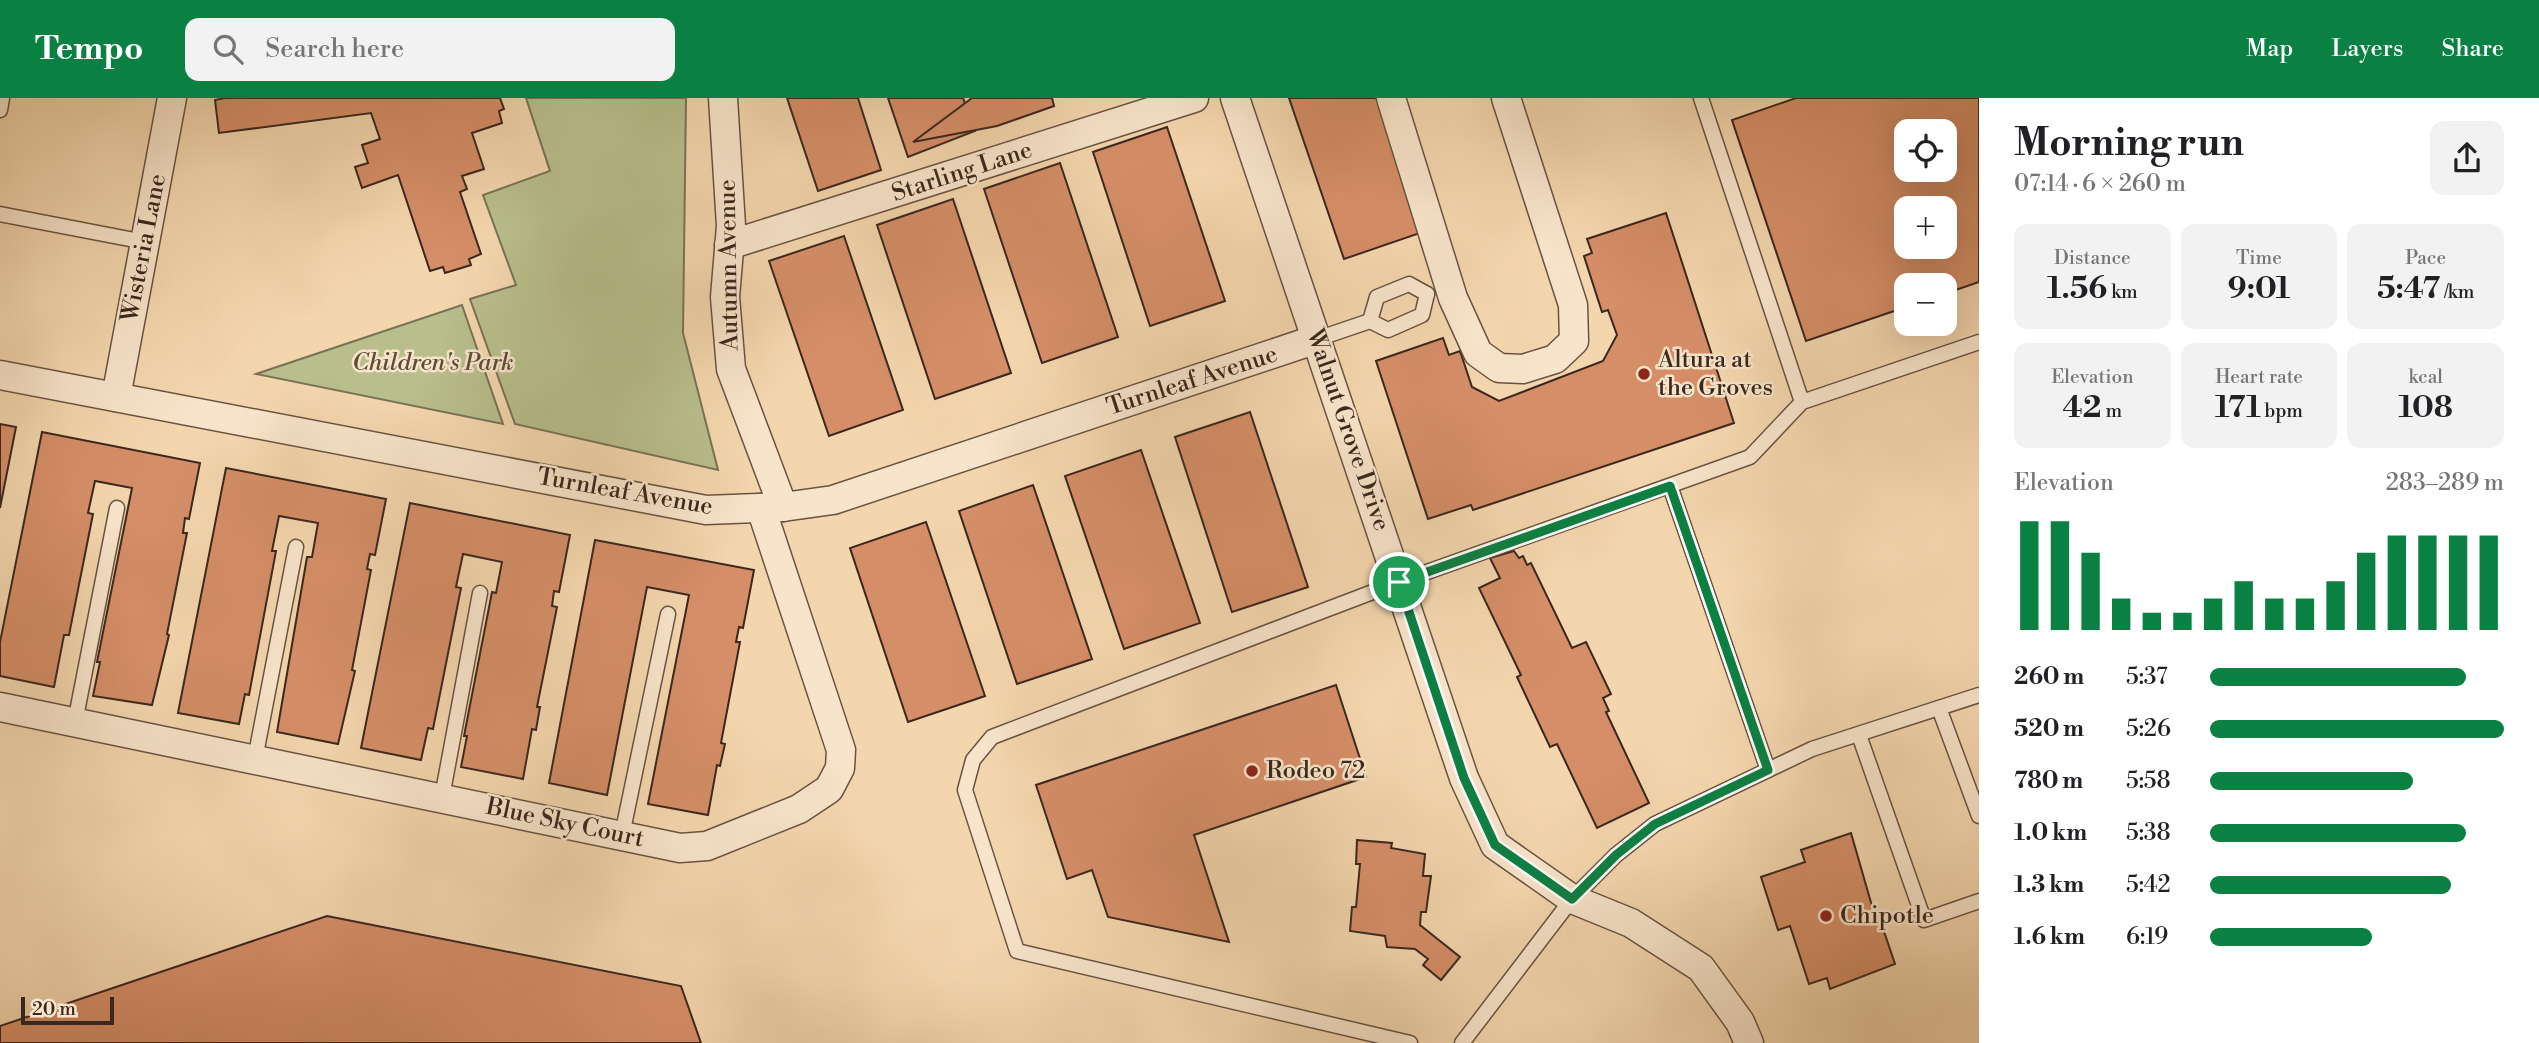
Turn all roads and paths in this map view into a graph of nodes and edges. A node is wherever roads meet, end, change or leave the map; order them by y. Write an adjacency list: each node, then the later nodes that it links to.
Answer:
1 (2, 98): 9 (lane)
2 (172, 98): 11 (street, Wisteria Lane)
3 (723, 98): 12 (street, Autumn Avenue)
4 (1194, 98): 12 (street, Starling Lane)
5 (1235, 98): 15 (street, Walnut Grove Drive)
6 (1391, 98): 13 (street)
7 (1506, 98): 13 (street)
8 (1701, 98): 19 (lane)
9 (0, 110)
10 (0, 214): 11 (lane)
11 (145, 242): 18 (street, Wisteria Lane)
12 (729, 245): 22 (street, Autumn Avenue)
13 (1438, 289): 14 (lane); 14 (lane)
14 (1370, 321): 15 (lane)
15 (1317, 339): 22 (street, Turnleaf Avenue); 24 (street, Walnut Grove Drive)
16 (1979, 342): 19 (lane)
17 (0, 375): 18 (street, Turnleaf Avenue)
18 (116, 397): 22 (street, Turnleaf Avenue)
19 (1802, 402): 20 (lane)
20 (1670, 486): 24 (lane); 33 (lane)
21 (117, 508): 30 (lane)
22 (772, 508): 36 (street, Blue Sky Court)
23 (296, 547): 32 (lane)
24 (1399, 582): 37 (street, Walnut Grove Drive); 39 (lane)
25 (480, 593): 34 (lane)
26 (667, 614): 36 (lane)
27 (1979, 695): 29 (lane)
28 (0, 707): 30 (street, Blue Sky Court)
29 (1939, 708): 31 (lane); 35 (lane)
30 (75, 722): 32 (street, Blue Sky Court)
31 (1859, 735): 33 (lane); 38 (lane)
32 (254, 759): 34 (street, Blue Sky Court)
33 (1768, 770): 37 (lane)
34 (442, 797): 36 (street, Blue Sky Court)
35 (1979, 816)
36 (622, 835)
37 (1572, 899): 40 (lane); 41 (street, Walnut Grove Drive)
38 (1979, 901)
39 (1410, 1043)
40 (1462, 1043)
41 (1749, 1043)

